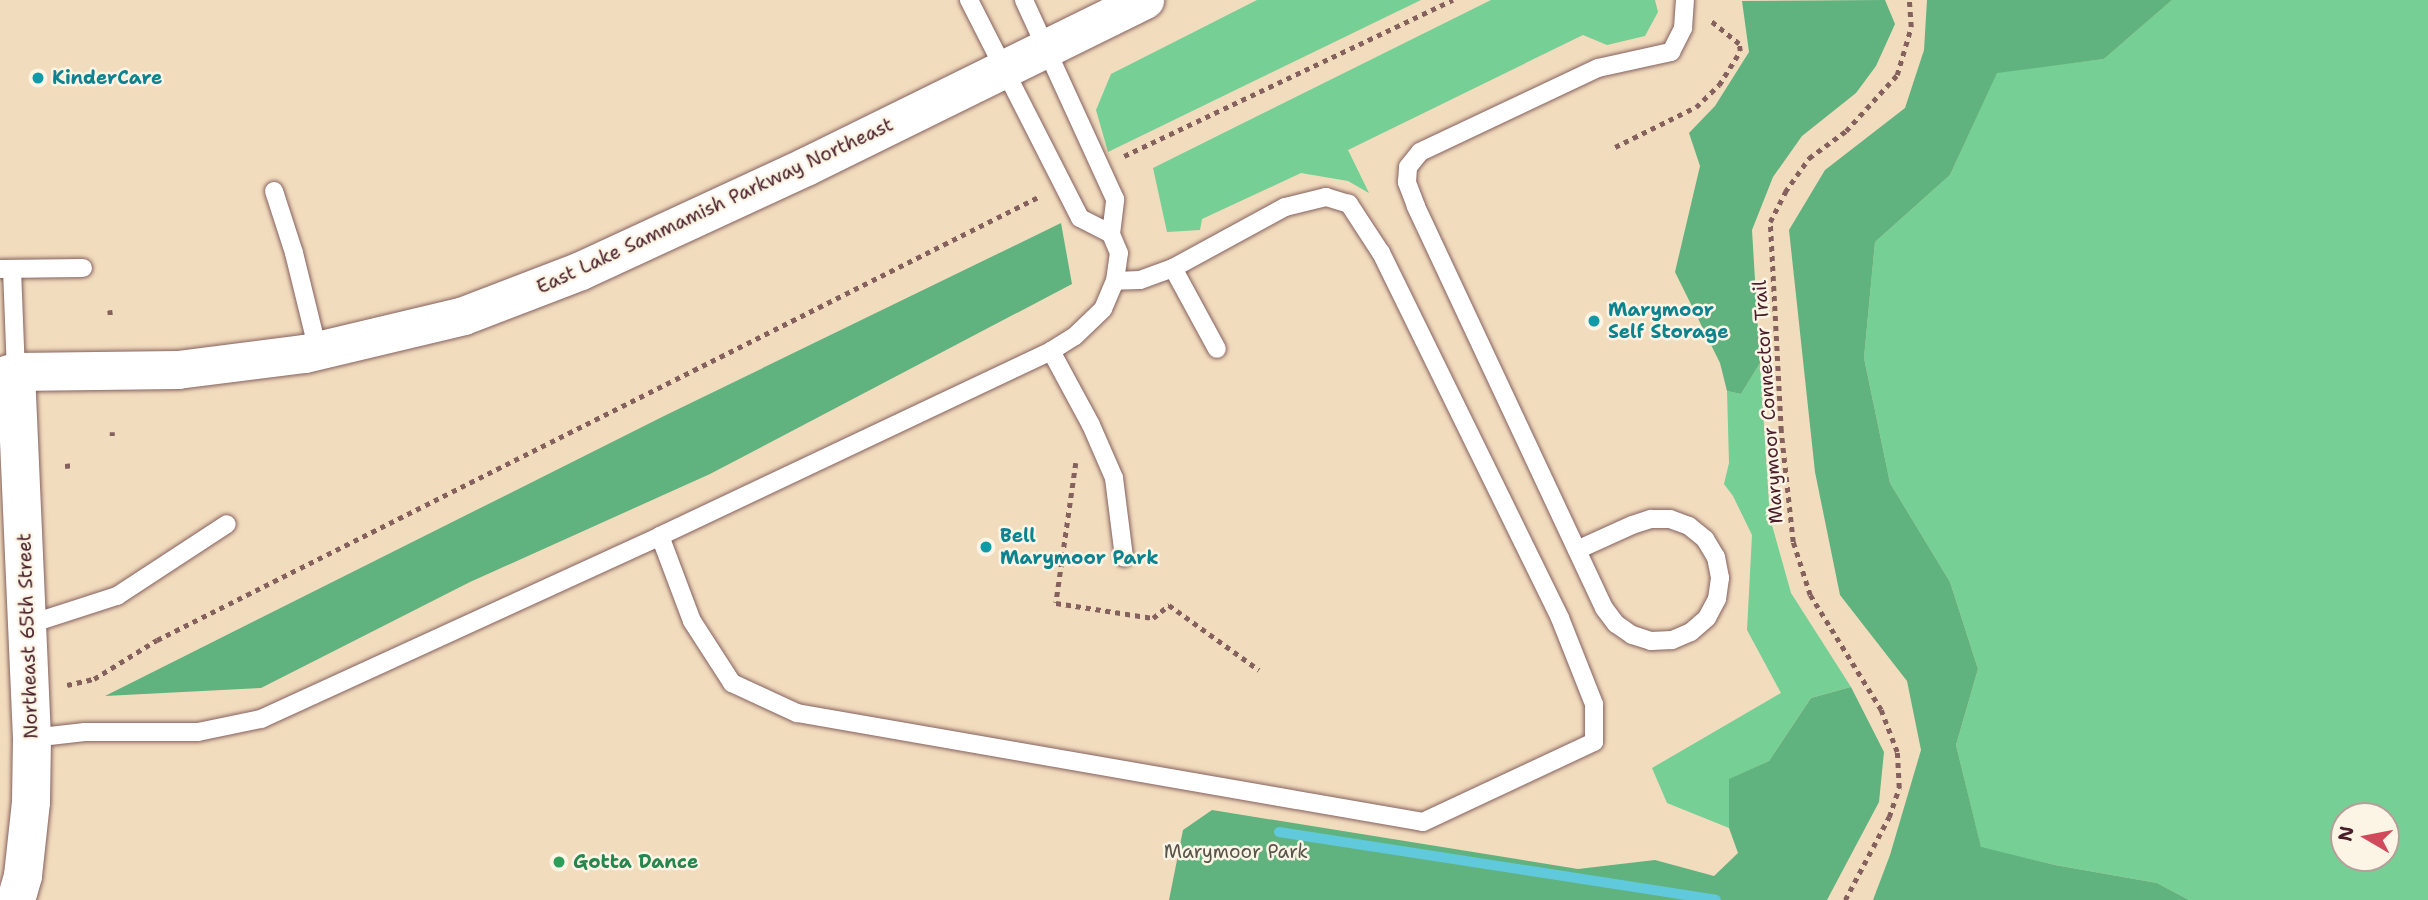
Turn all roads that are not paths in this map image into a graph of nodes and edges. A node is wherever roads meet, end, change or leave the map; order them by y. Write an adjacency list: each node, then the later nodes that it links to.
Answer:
1 (969, 0): 6 (lane)
2 (1024, 0): 5 (lane)
3 (1145, 0): 5 (main road, East Lake Sammamish Parkway Northeast)
4 (1685, 0): 19 (lane)
5 (1045, 50): 6 (main road, East Lake Sammamish Parkway Northeast); 8 (lane)
6 (1004, 70): 8 (lane); 14 (main road, East Lake Sammamish Parkway Northeast)
7 (274, 191): 14 (lane)
8 (1111, 234): 12 (lane)
9 (83, 268): 11 (lane)
10 (1173, 268): 12 (lane); 13 (lane); 18 (lane)
11 (6, 269): 16 (lane)
12 (1115, 281): 15 (lane)
13 (1217, 349)
14 (318, 351): 16 (main road, East Lake Sammamish Parkway Northeast)
15 (1051, 351): 18 (lane); 20 (lane)
16 (5, 371): 21 (main road, Northeast 65th Street)
17 (227, 524): 21 (lane)
18 (660, 536): 22 (lane)
19 (1577, 550): 19 (lane)
20 (1124, 557)
21 (27, 625): 22 (main road, Northeast 65th Street)
22 (32, 738): 23 (main road, Northeast 65th Street)
23 (16, 900)

